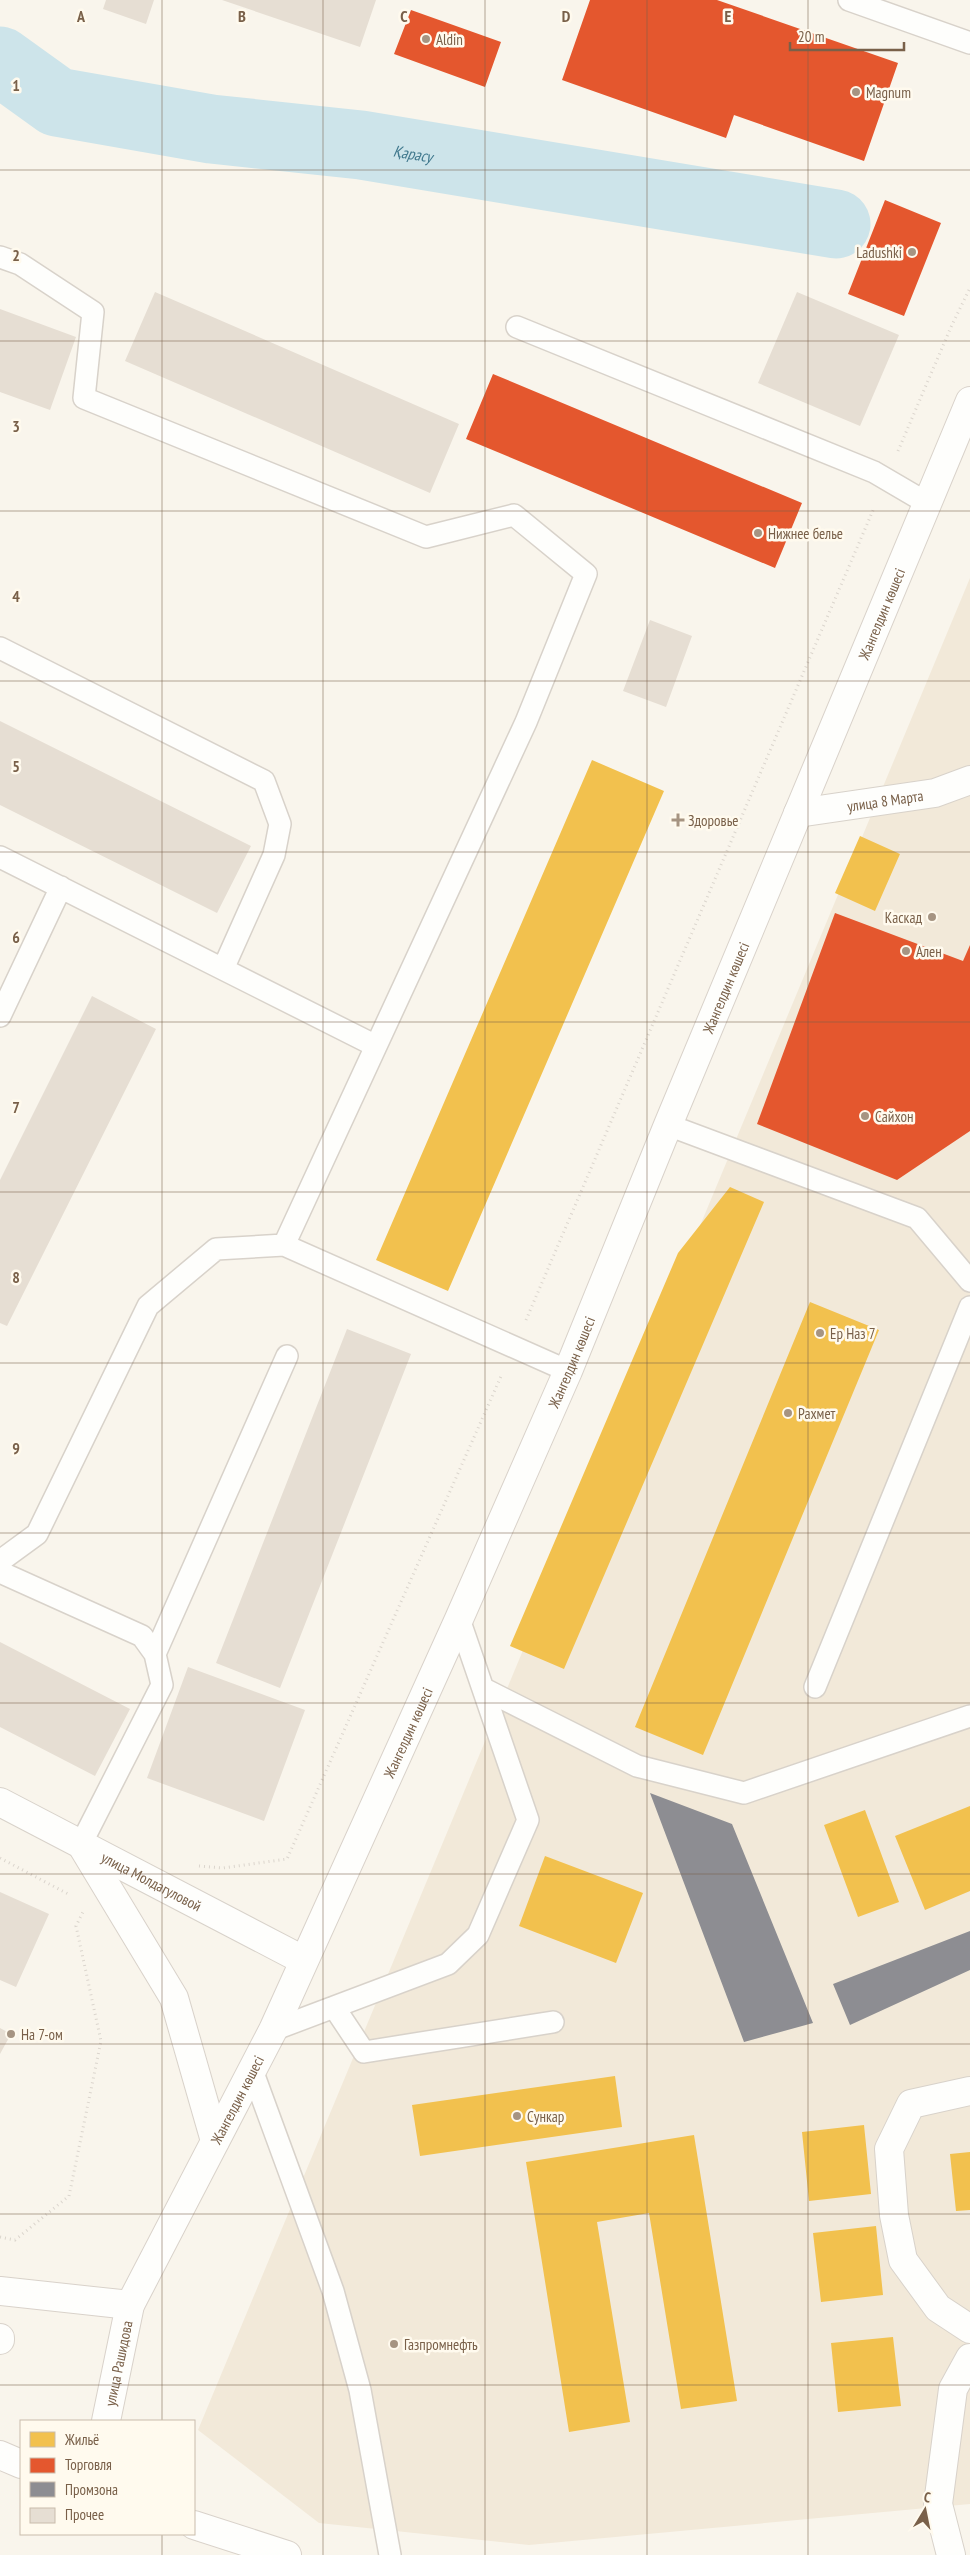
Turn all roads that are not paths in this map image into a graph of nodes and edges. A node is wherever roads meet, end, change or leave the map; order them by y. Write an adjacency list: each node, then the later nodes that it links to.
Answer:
1 (849, 0): 2 (lane)
2 (970, 43)
3 (0, 257): 15 (lane)
4 (517, 328): 7 (lane)
5 (970, 401): 6 (main road, Жангелдин көшесі)
6 (964, 432): 7 (main road, Жангелдин көшесі)
7 (927, 503): 10 (main road, Жангелдин көшесі)
8 (0, 648): 13 (lane)
9 (970, 780): 10 (main road, улица 8 Марта)
10 (798, 812): 16 (main road, Жангелдин көшесі)
11 (0, 857): 12 (lane)
12 (60, 888): 13 (lane); 14 (lane)
13 (223, 969): 15 (lane)
14 (0, 1016)
15 (376, 1046): 17 (lane)
16 (668, 1125): 18 (lane); 21 (main road, Жангелдин көшесі)
17 (284, 1245): 21 (lane); 22 (lane)
18 (970, 1282)
19 (970, 1307): 26 (lane)
20 (288, 1356): 25 (lane)
21 (568, 1371): 24 (main road, Жангелдин көшесі)
22 (0, 1561)
23 (0, 1572): 25 (lane)
24 (459, 1619): 27 (lane); 31 (main road, Жангелдин көшесі)
25 (155, 1654): 30 (lane)
26 (815, 1687)
27 (484, 1689): 28 (lane); 32 (lane)
28 (970, 1716)
29 (0, 1802): 30 (main road, улица Молдагуловой)
30 (81, 1844): 31 (main road, улица Молдагуловой); 37 (main road)
31 (303, 1960): 34 (main road, Жангелдин көшесі)
32 (334, 2007): 33 (lane); 34 (lane)
33 (553, 2022)
34 (273, 2030): 35 (main road, Жангелдин көшесі)
35 (252, 2070): 37 (main road, Жангелдин көшесі); 47 (lane)
36 (970, 2091): 40 (main road)
37 (215, 2141): 39 (main road, Жангелдин көшесі)
38 (0, 2291): 39 (main road)
39 (130, 2305): 42 (main road, улица Рашидова)
40 (970, 2329)
41 (970, 2358): 48 (main road)
42 (106, 2420)
43 (0, 2455): 44 (main road)
44 (20, 2464)
45 (195, 2525): 46 (main road)
46 (287, 2555)
47 (390, 2555)
48 (951, 2555)

